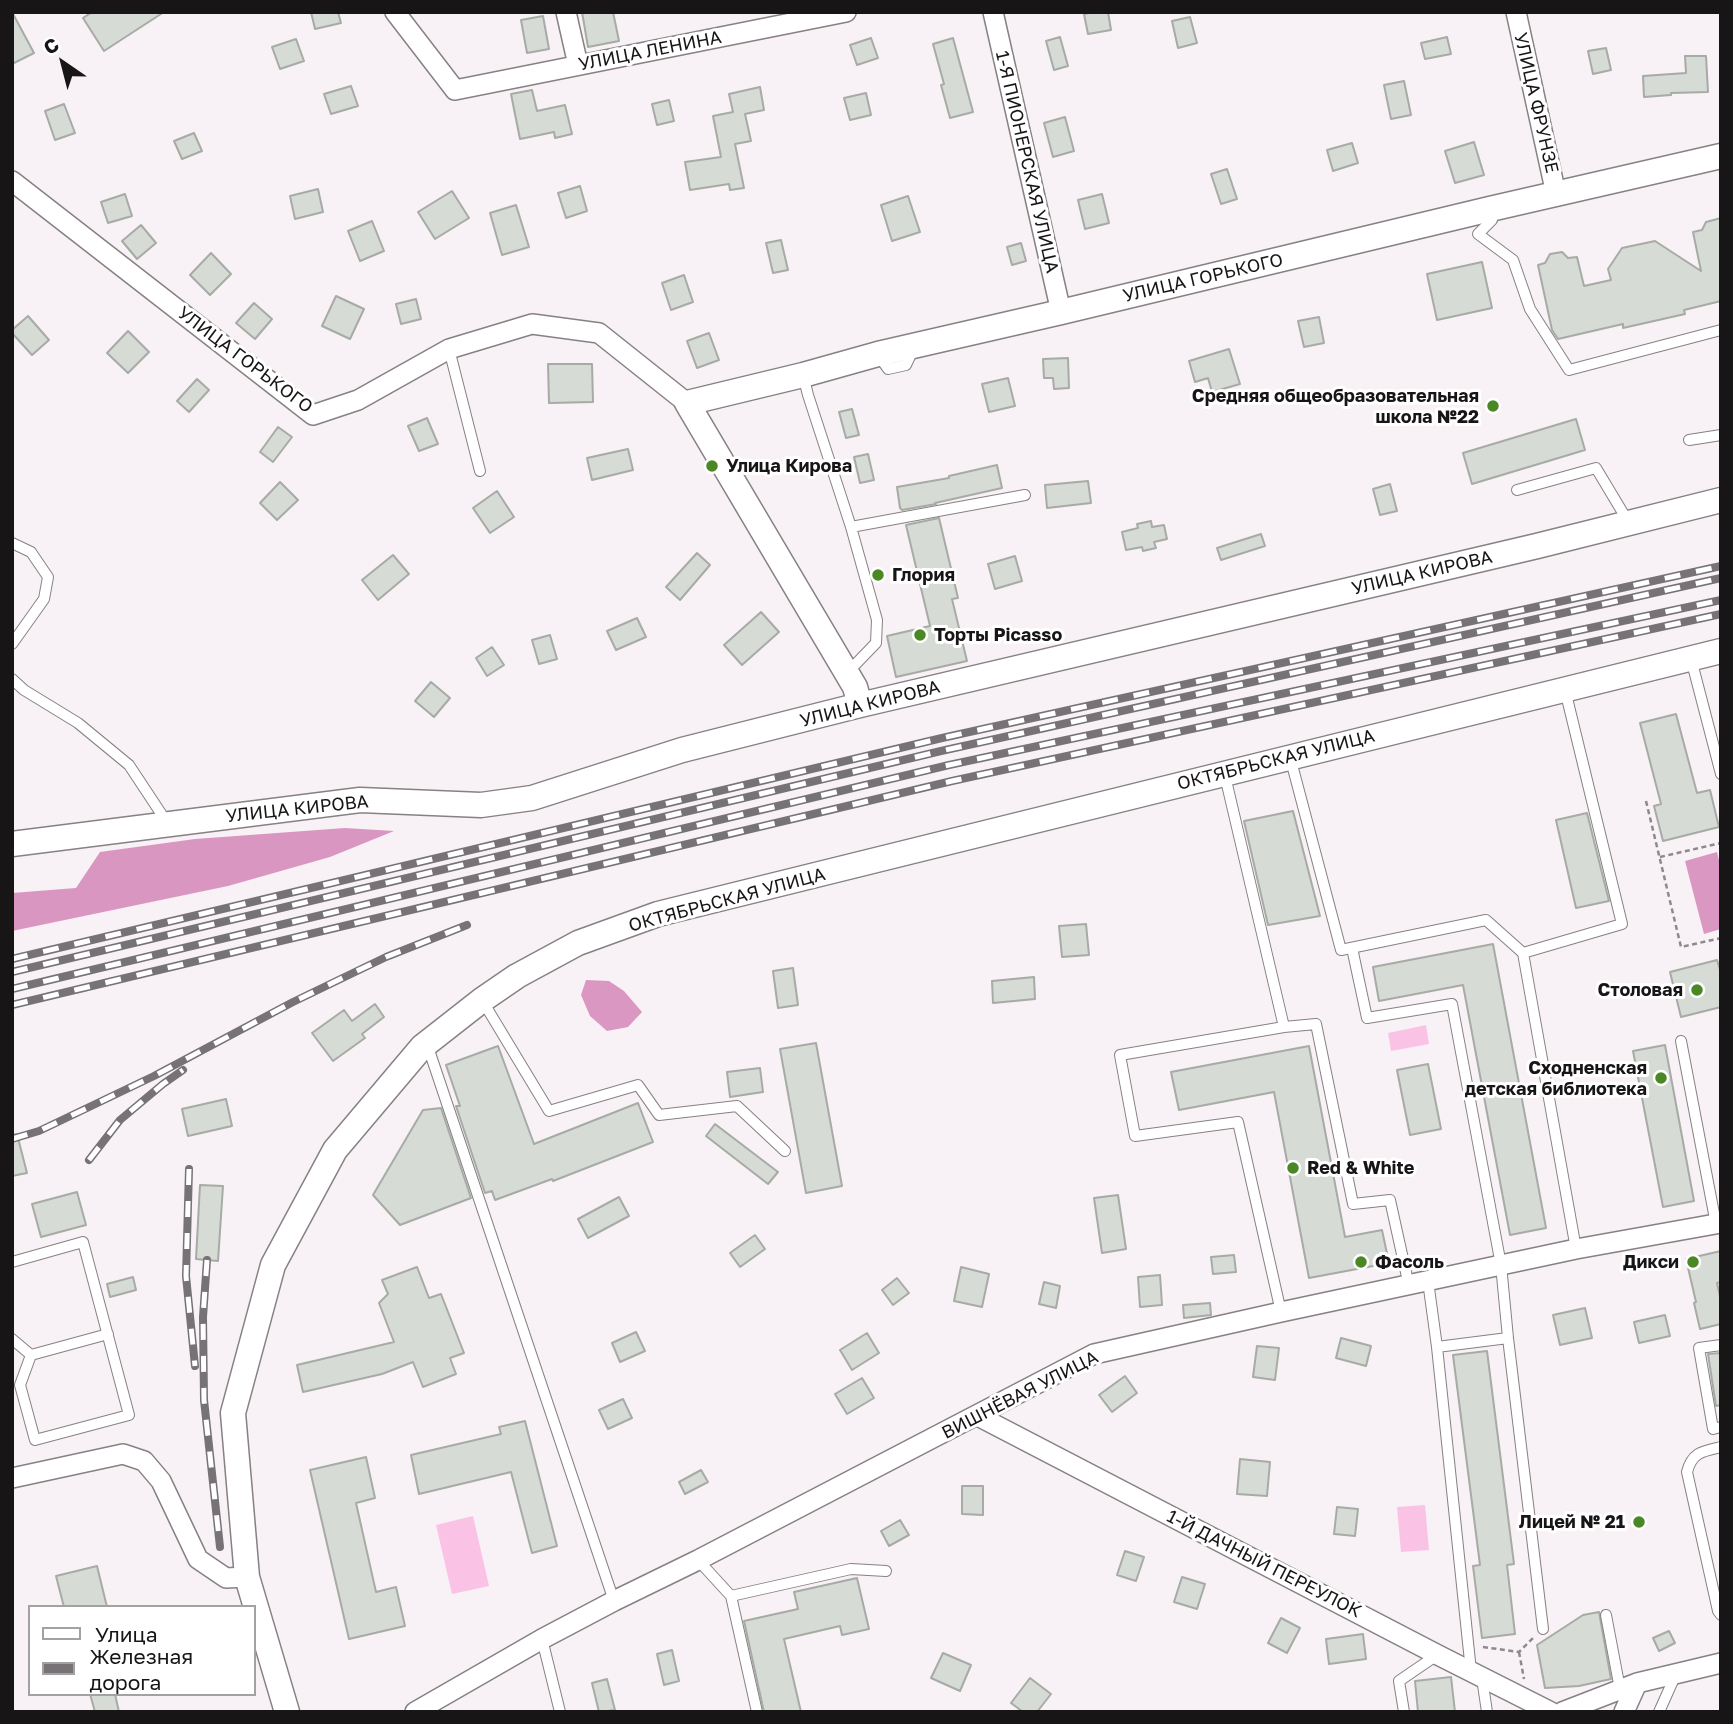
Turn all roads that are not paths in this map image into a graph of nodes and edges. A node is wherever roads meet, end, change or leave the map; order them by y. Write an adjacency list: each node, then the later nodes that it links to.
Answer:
1 (395, 12): 6 (street, УЛИЦА ЛЕНИНА)
2 (566, 12): 6 (street)
3 (846, 12): 6 (street, УЛИЦА ЛЕНИНА)
4 (993, 12): 11 (street, 1-Я ПИОНЕРСКАЯ УЛИЦА)
5 (1516, 12): 9 (street, УЛИЦА ФРУНЗЕ)
6 (578, 65)
7 (1721, 156): 9 (street, УЛИЦА ГОРЬКОГО)
8 (12, 181): 13 (street, УЛИЦА ГОРЬКОГО)
9 (1556, 194): 10 (street, УЛИЦА ГОРЬКОГО)
10 (1490, 209): 11 (street, УЛИЦА ГОРЬКОГО); 12 (lane)
11 (1061, 312): 14 (street, УЛИЦА ГОРЬКОГО)
12 (1721, 330)
13 (449, 349): 15 (street, УЛИЦА ГОРЬКОГО); 18 (lane)
14 (803, 375): 15 (street, УЛИЦА ГОРЬКОГО); 23 (lane)
15 (687, 403): 28 (street, УЛИЦА ГОРЬКОГО)
16 (1721, 435): 17 (lane)
17 (1689, 440)
18 (480, 471)
19 (1517, 490): 22 (lane)
20 (1025, 495): 23 (lane)
21 (1721, 500): 22 (street, УЛИЦА КИРОВА)
22 (1629, 524): 31 (street, УЛИЦА КИРОВА)
23 (851, 527): 28 (lane)
24 (12, 543): 25 (lane)
25 (12, 644)
26 (1721, 651): 27 (street, ОКТЯБРЬСКАЯ УЛИЦА)
27 (1690, 658): 30 (street, ОКТЯБРЬСКАЯ УЛИЦА); 34 (lane)
28 (847, 673): 31 (street, УЛИЦА ГОРЬКОГО)
29 (12, 679): 35 (lane)
30 (1565, 689): 32 (street, ОКТЯБРЬСКАЯ УЛИЦА); 38 (lane)
31 (860, 705): 35 (street, УЛИЦА КИРОВА)
32 (1290, 757): 33 (street, ОКТЯБРЬСКАЯ УЛИЦА); 37 (lane)
33 (1224, 773): 39 (street, ОКТЯБРЬСКАЯ УЛИЦА); 40 (lane)
34 (1721, 774)
35 (169, 824): 36 (street, УЛИЦА КИРОВА)
36 (12, 844)
37 (1352, 948): 38 (lane); 47 (lane)
38 (1523, 953): 45 (lane)
39 (482, 1000): 42 (street, ОКТЯБРЬСКАЯ УЛИЦА); 43 (lane)
40 (1284, 1027): 48 (lane); 49 (lane)
41 (1681, 1041): 44 (lane)
42 (427, 1043): 62 (street, ОКТЯБРЬСКАЯ УЛИЦА); 64 (lane)
43 (785, 1151)
44 (1718, 1224): 45 (street, ВИШНЁВАЯ УЛИЦА)
45 (1576, 1249): 47 (street, ВИШНЁВАЯ УЛИЦА)
46 (12, 1262): 50 (lane)
47 (1501, 1265): 48 (street, ВИШНЁВАЯ УЛИЦА); 51 (lane)
48 (1418, 1284): 49 (street, ВИШНЁВАЯ УЛИЦА); 54 (lane)
49 (1281, 1312): 56 (street, ВИШНЁВАЯ УЛИЦА)
50 (108, 1334): 55 (lane); 55 (lane)
51 (1507, 1338): 54 (lane); 69 (lane)
52 (12, 1339): 55 (lane)
53 (1721, 1345): 57 (lane)
54 (1437, 1348): 73 (lane)
55 (31, 1355)
56 (978, 1416): 60 (street, ВИШНЁВАЯ УЛИЦА); 71 (street, 1-Й ДАЧНЫЙ ПЕРЕУЛОК)
57 (1721, 1427)
58 (1721, 1447): 68 (lane)
59 (12, 1478): 62 (street)
60 (698, 1560): 63 (lane); 64 (street, ВИШНЁВАЯ УЛИЦА)
61 (886, 1571): 63 (lane)
62 (247, 1577): 65 (street, ОКТЯБРЬСКАЯ УЛИЦА)
63 (731, 1596): 80 (lane)
64 (614, 1601): 70 (street, ВИШНЁВАЯ УЛИЦА)
65 (255, 1605)
66 (256, 1607): 77 (street, ОКТЯБРЬСКАЯ УЛИЦА)
67 (1606, 1615): 75 (lane)
68 (1721, 1615)
69 (1543, 1629)
70 (542, 1640): 78 (street, ВИШНЁВАЯ УЛИЦА); 79 (lane)
71 (1438, 1655): 73 (street, 1-Й ДАЧНЫЙ ПЕРЕУЛОК); 81 (lane)
72 (1721, 1663): 74 (street)
73 (1477, 1674): 76 (street, 1-Й ДАЧНЫЙ ПЕРЕУЛОК); 82 (lane)
74 (1676, 1674): 75 (street); 84 (lane)
75 (1628, 1686): 76 (street); 83 (street)
76 (1564, 1711)
77 (287, 1712)
78 (415, 1712)
79 (560, 1712)
80 (757, 1712)
81 (1404, 1712)
82 (1487, 1712)
83 (1624, 1712)
84 (1659, 1712)

